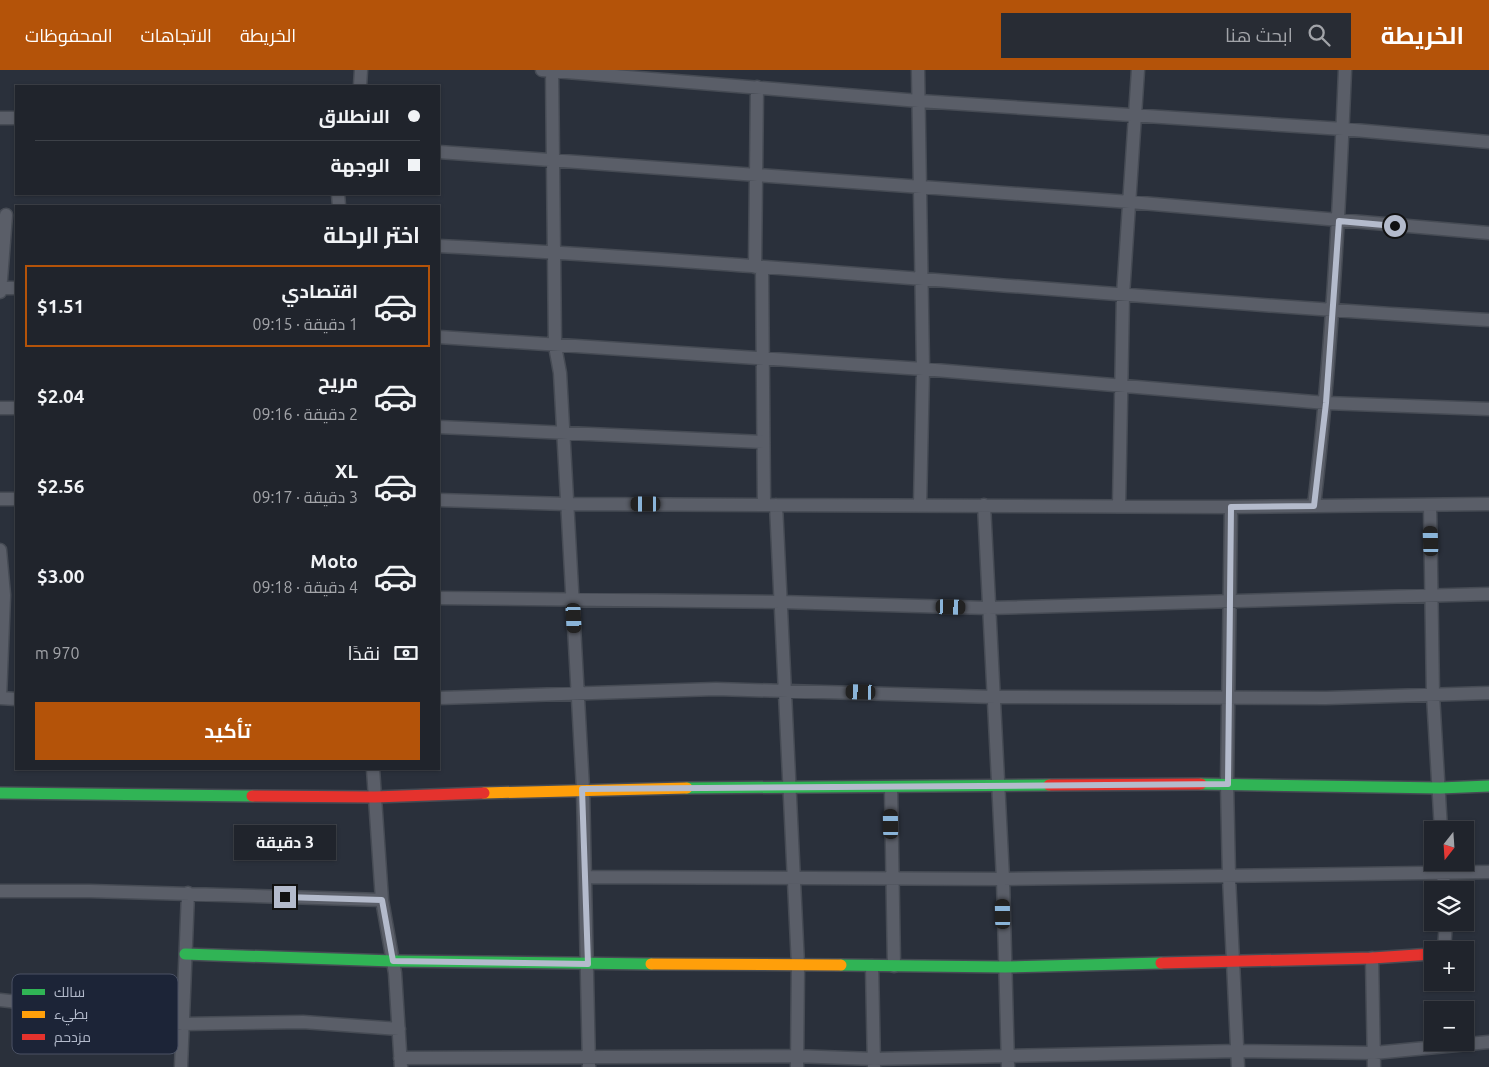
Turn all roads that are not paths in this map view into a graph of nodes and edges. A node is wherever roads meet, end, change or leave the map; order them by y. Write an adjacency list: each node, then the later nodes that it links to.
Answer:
1 (361, 70): 6 (street)
2 (548, 70): 7 (street); 15 (street)
3 (918, 70): 8 (street)
4 (1138, 70): 9 (street)
5 (1345, 70): 12 (street)
6 (360, 85)
7 (757, 87): 8 (street); 16 (street)
8 (918, 100): 9 (street); 17 (street)
9 (1135, 114): 12 (street); 18 (street)
10 (0, 118): 11 (street)
11 (15, 118)
12 (1343, 129): 13 (street); 20 (street)
13 (1489, 142)
14 (440, 152): 15 (street)
15 (552, 161): 16 (street); 23 (street)
16 (755, 176): 17 (street); 24 (street)
17 (920, 188): 18 (street); 25 (street)
18 (1130, 202): 20 (street); 29 (street)
19 (7, 215): 26 (street)
20 (1339, 221): 21 (street); 30 (street)
21 (1489, 233)
22 (440, 246): 23 (street)
23 (554, 252): 24 (street); 33 (street)
24 (759, 268): 25 (street); 34 (street)
25 (921, 278): 29 (street); 35 (street)
26 (0, 288): 27 (street); 28 (street)
27 (15, 288)
28 (0, 292)
29 (1123, 295): 30 (street); 36 (street)
30 (1333, 311): 31 (street); 37 (street)
31 (1489, 320)
32 (440, 337): 33 (street)
33 (555, 346): 34 (street); 42 (street)
34 (763, 358): 35 (street); 43 (street)
35 (923, 369): 36 (street); 50 (street)
36 (1122, 387): 37 (street); 53 (street)
37 (1326, 403): 40 (street); 54 (street)
38 (0, 408): 39 (street)
39 (15, 408)
40 (1489, 409)
41 (440, 427): 42 (street)
42 (563, 434): 43 (street); 47 (street)
43 (763, 442): 49 (street)
44 (0, 498): 45 (street)
45 (15, 498)
46 (440, 500): 47 (street)
47 (567, 504): 49 (street); 61 (street)
48 (1489, 504): 52 (street)
49 (770, 505): 50 (street); 63 (street)
50 (920, 505): 51 (street)
51 (984, 505): 53 (street); 64 (street)
52 (1430, 505): 54 (street); 59 (street)
53 (1119, 506): 55 (street)
54 (1314, 506): 55 (street)
55 (1231, 507): 62 (street)
56 (0, 550): 58 (street)
57 (1489, 594): 59 (street)
58 (7, 595): 70 (street)
59 (1432, 596): 62 (street); 68 (street)
60 (440, 598): 61 (street)
61 (572, 599): 63 (street); 66 (street)
62 (1229, 600): 64 (street); 72 (street)
63 (781, 602): 64 (street); 65 (street)
64 (988, 608): 69 (street)
65 (786, 690): 66 (street); 69 (street); 76 (street)
66 (577, 692): 71 (street); 81 (street)
67 (1489, 693): 68 (street)
68 (1433, 695): 72 (street); 80 (street)
69 (994, 697): 72 (street); 77 (street)
70 (0, 698): 73 (street)
71 (440, 698)
72 (1229, 698): 75 (street)
73 (15, 699)
74 (373, 770): 83 (street)
75 (1228, 784): 77 (street); 80 (street); 89 (street)
76 (791, 786): 79 (street); 81 (street); 90 (street)
77 (997, 786): 79 (street); 92 (street)
78 (1489, 786): 80 (street)
79 (890, 788): 91 (street)
80 (1440, 788): 84 (street)
81 (582, 789): 83 (street); 88 (street)
82 (0, 793): 83 (street)
83 (374, 797): 95 (street)
84 (1441, 821)
85 (1424, 869): 89 (street)
86 (1474, 871): 87 (street)
87 (1489, 872)
88 (586, 877): 90 (street); 101 (street)
89 (1229, 877): 92 (street); 99 (street)
90 (794, 878): 91 (street); 102 (street)
91 (892, 879): 92 (street); 104 (street)
92 (1002, 879): 105 (street)
93 (0, 891): 94 (street)
94 (188, 893): 95 (street); 96 (street)
95 (382, 900): 100 (street)
96 (185, 954): 100 (street); 107 (street)
97 (1424, 955): 98 (street)
98 (1372, 958): 99 (street); 111 (street)
99 (1233, 960): 105 (street); 110 (street)
100 (393, 961): 101 (street); 108 (street)
101 (588, 964): 102 (street); 112 (street)
102 (798, 966): 103 (street); 113 (street)
103 (872, 966): 104 (street); 116 (street)
104 (894, 966): 105 (street)
105 (1005, 967): 115 (street)
106 (178, 1023): 107 (street)
107 (184, 1024): 108 (street); 117 (street)
108 (399, 1029): 114 (street)
109 (1489, 1042): 111 (street)
110 (1237, 1051): 111 (street); 115 (street); 118 (street)
111 (1374, 1053): 119 (street)
112 (589, 1061): 113 (street); 114 (street)
113 (796, 1061): 116 (street)
114 (401, 1062)
115 (1008, 1062): 116 (street)
116 (874, 1063)
117 (181, 1067)
118 (1238, 1067)
119 (1374, 1067)

